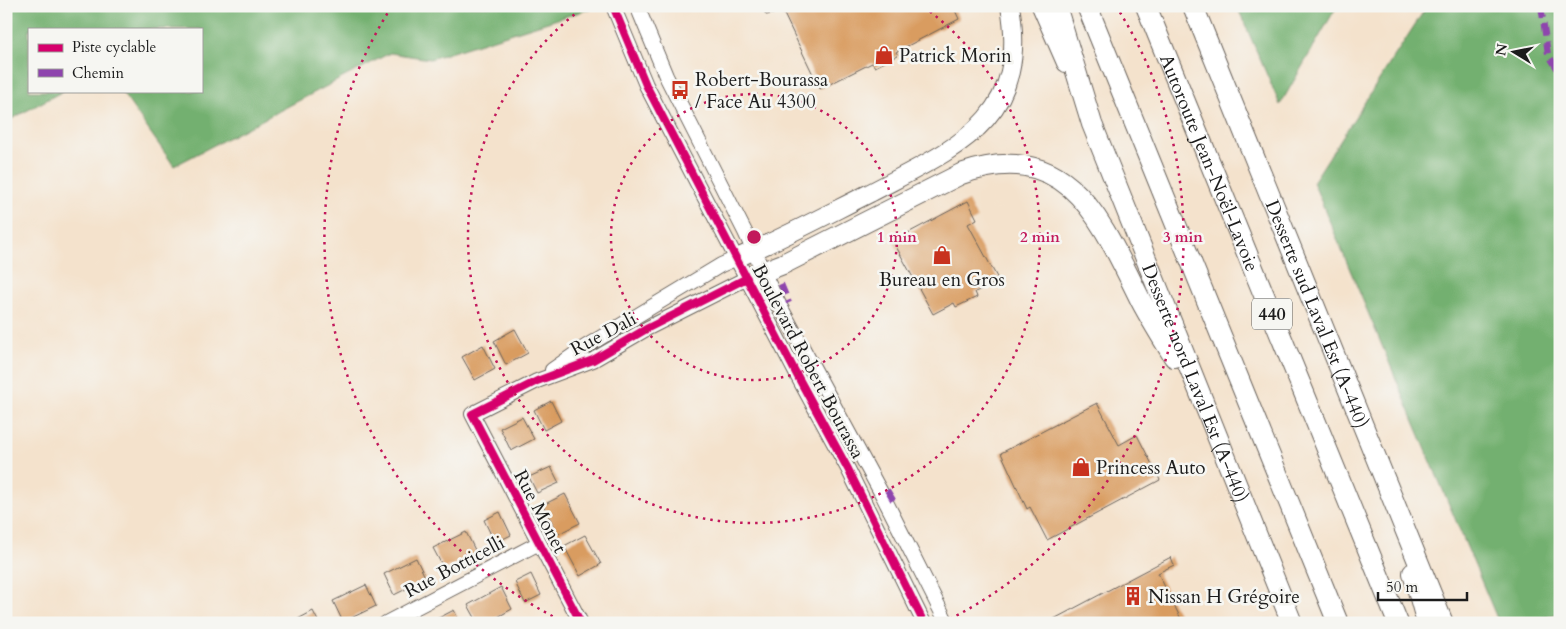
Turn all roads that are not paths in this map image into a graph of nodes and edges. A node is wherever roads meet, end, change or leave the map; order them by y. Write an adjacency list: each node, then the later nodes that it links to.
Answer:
1 (614, 6): 11 (street, Boulevard Robert Bourassa)
2 (637, 6): 10 (street, Boulevard Robert Bourassa)
3 (1010, 6): 10 (main road)
4 (1041, 6): 9 (main road, Desserte nord Laval Est (A-440))
5 (1056, 6): 9 (highway)
6 (1087, 6): 23 (highway)
7 (1146, 6): 24 (highway, Autoroute Jean-Noël-Lavoie / 440)
8 (1192, 6): 16 (highway, Desserte sud Laval Est (A-440))
9 (1092, 124): 15 (highway, Desserte nord Laval Est (A-440))
10 (754, 250): 11 (main road); 12 (street, Boulevard Robert Bourassa)
11 (737, 258): 12 (street, Boulevard Robert Bourassa); 13 (street, Rue Dali)
12 (755, 275): 13 (street, Rue Dali); 15 (highway); 20 (street, Boulevard Robert Bourassa); 21 (street, Boulevard Robert Bourassa)
13 (537, 381): 14 (street, Rue Dali)
14 (472, 414): 17 (street, Rue Monet)
15 (1208, 416): 22 (highway, Desserte nord Laval Est (A-440))
16 (1398, 512): 25 (highway); 26 (highway, Desserte sud Laval Est (A-440))
17 (539, 543): 18 (street, Rue Botticelli); 19 (street, Rue Monet)
18 (386, 623)
19 (581, 623)
20 (924, 623)
21 (947, 623)
22 (1292, 623)
23 (1338, 623)
24 (1398, 623)
25 (1427, 623)
26 (1444, 623)

